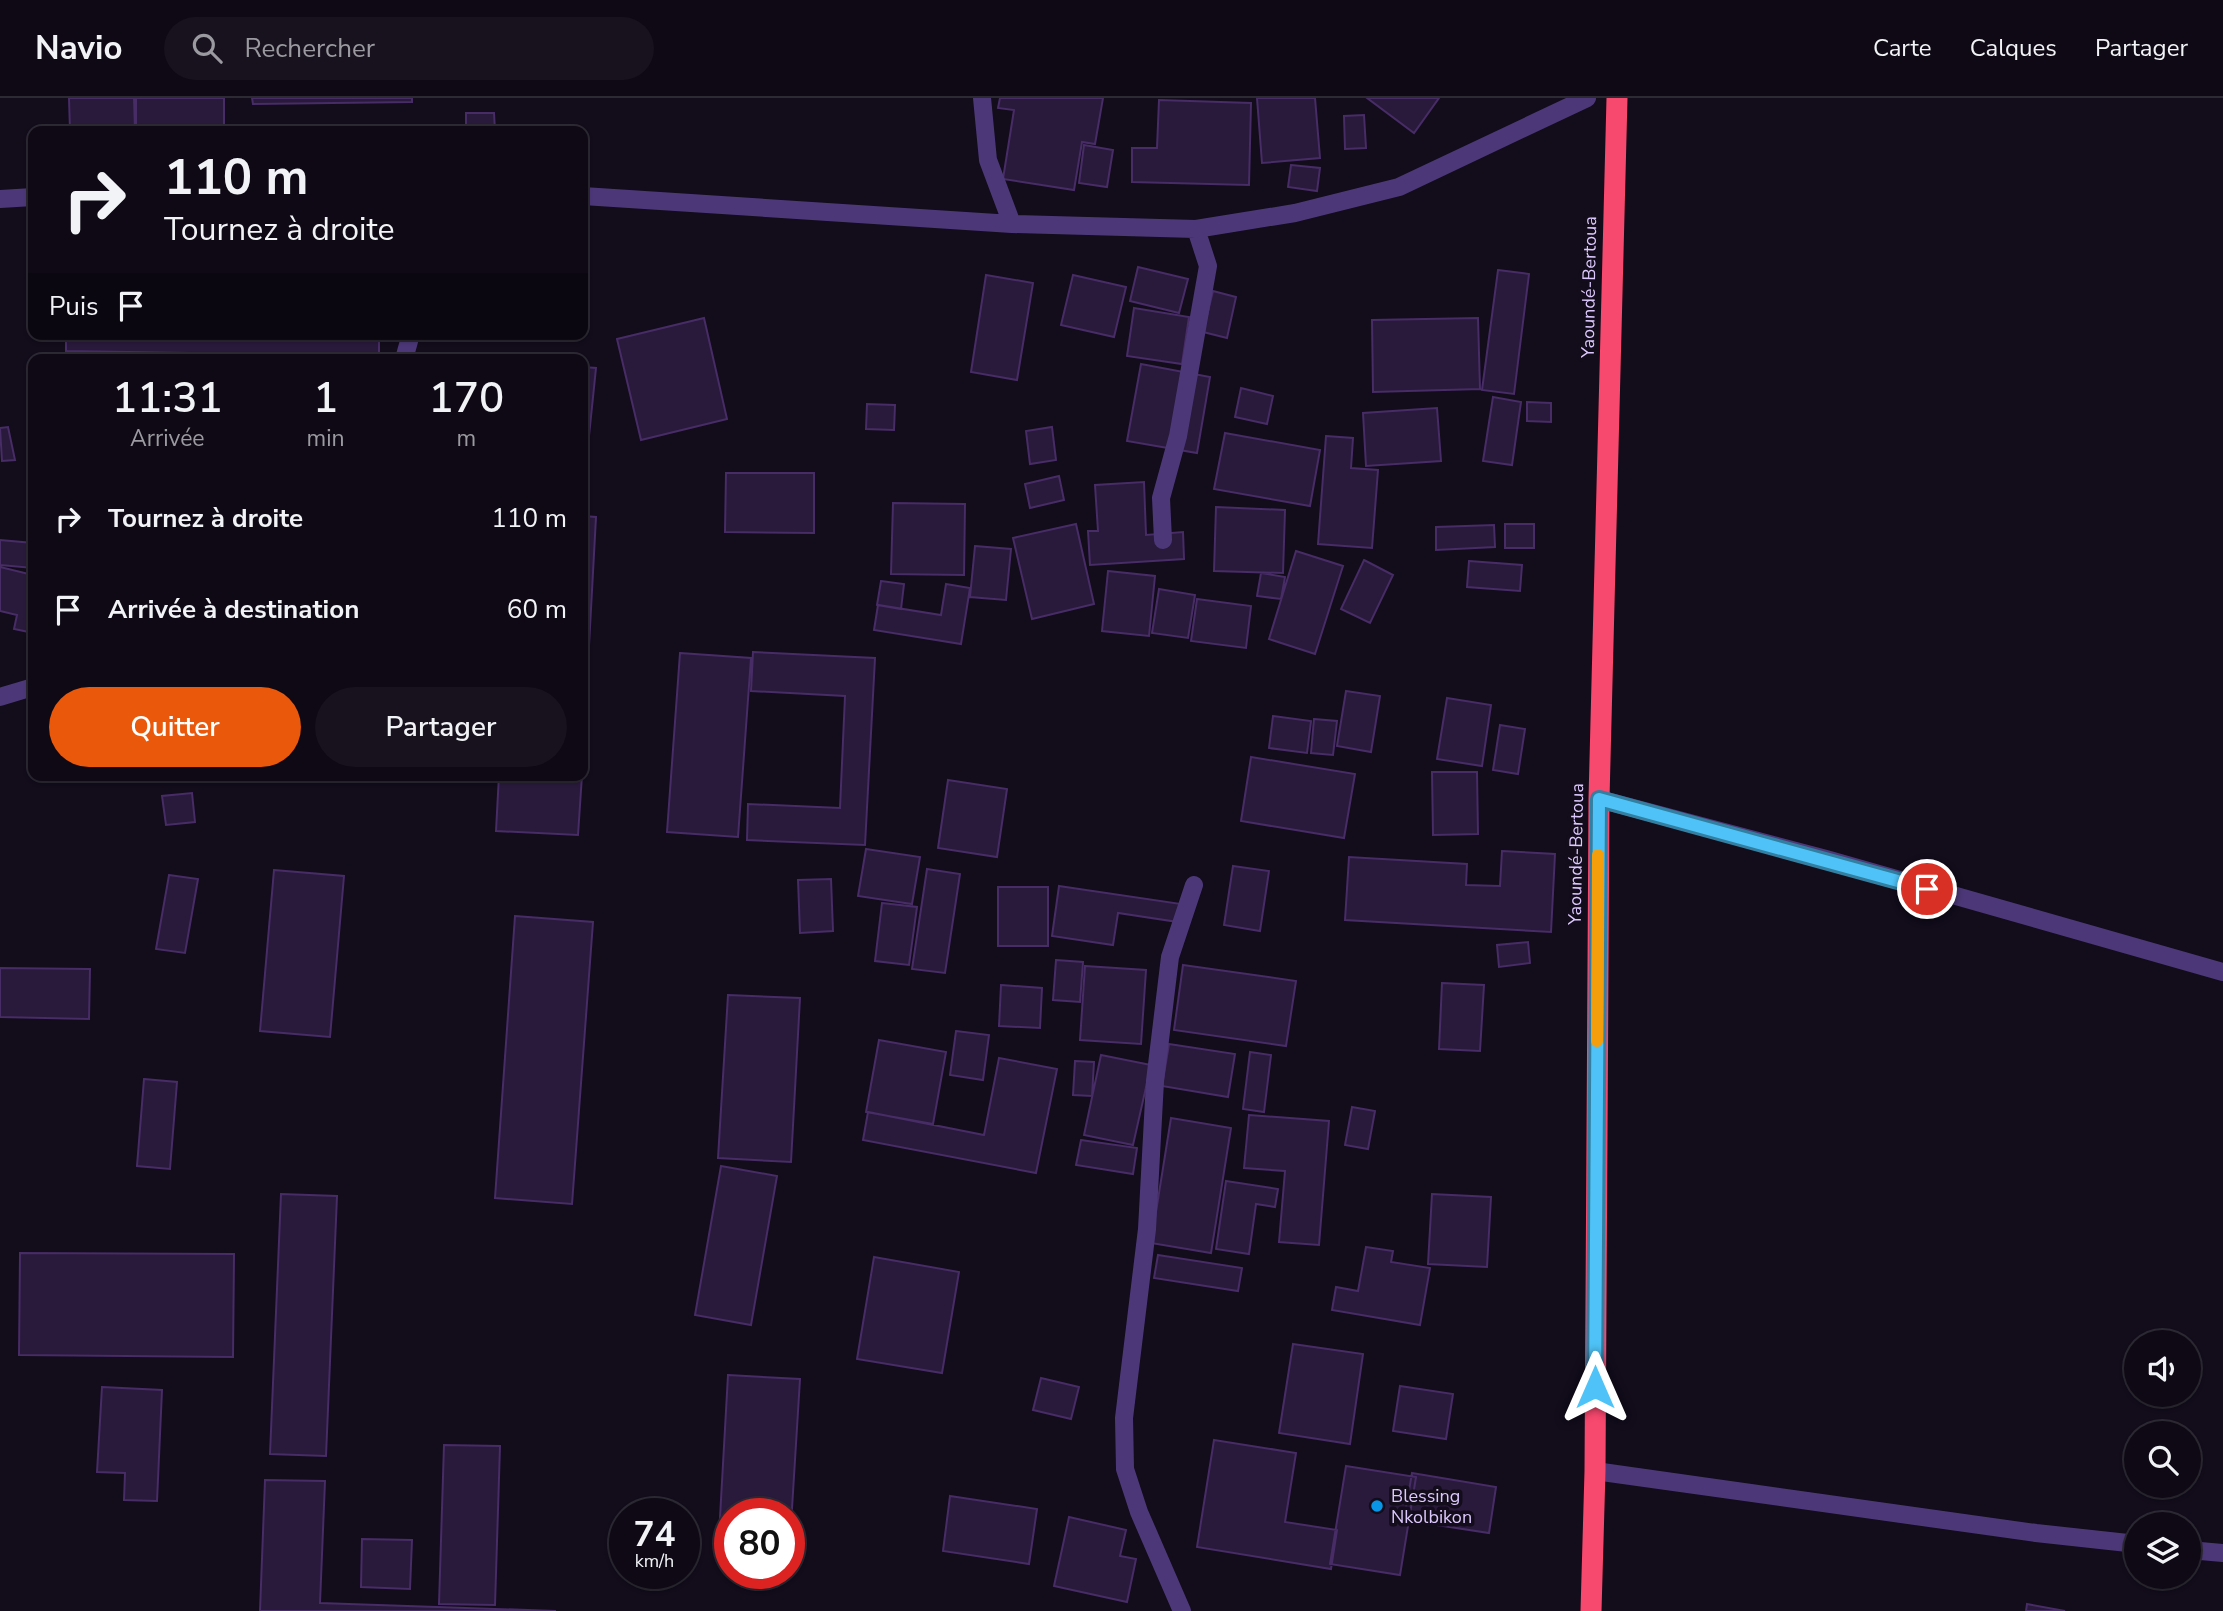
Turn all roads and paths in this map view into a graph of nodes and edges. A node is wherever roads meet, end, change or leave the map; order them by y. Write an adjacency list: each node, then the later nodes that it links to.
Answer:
1 (982, 98): 7 (street)
2 (1587, 98): 8 (street)
3 (1617, 98): 12 (highway, Yaoundé-Bertoua)
4 (588, 196): 7 (street)
5 (28, 197): 6 (street)
6 (0, 199)
7 (1012, 224): 8 (street)
8 (1196, 229): 9 (street)
9 (1163, 540)
10 (28, 689): 11 (street)
11 (0, 697)
12 (1599, 799): 14 (street); 15 (highway, Yaoundé-Bertoua)
13 (1194, 885): 19 (street)
14 (2223, 972)
15 (1595, 1471): 16 (street); 20 (highway, Yaoundé-Bertoua)
16 (2124, 1543)
17 (2201, 1551): 18 (street)
18 (2223, 1553)
19 (1182, 1611)
20 (1591, 1611)

